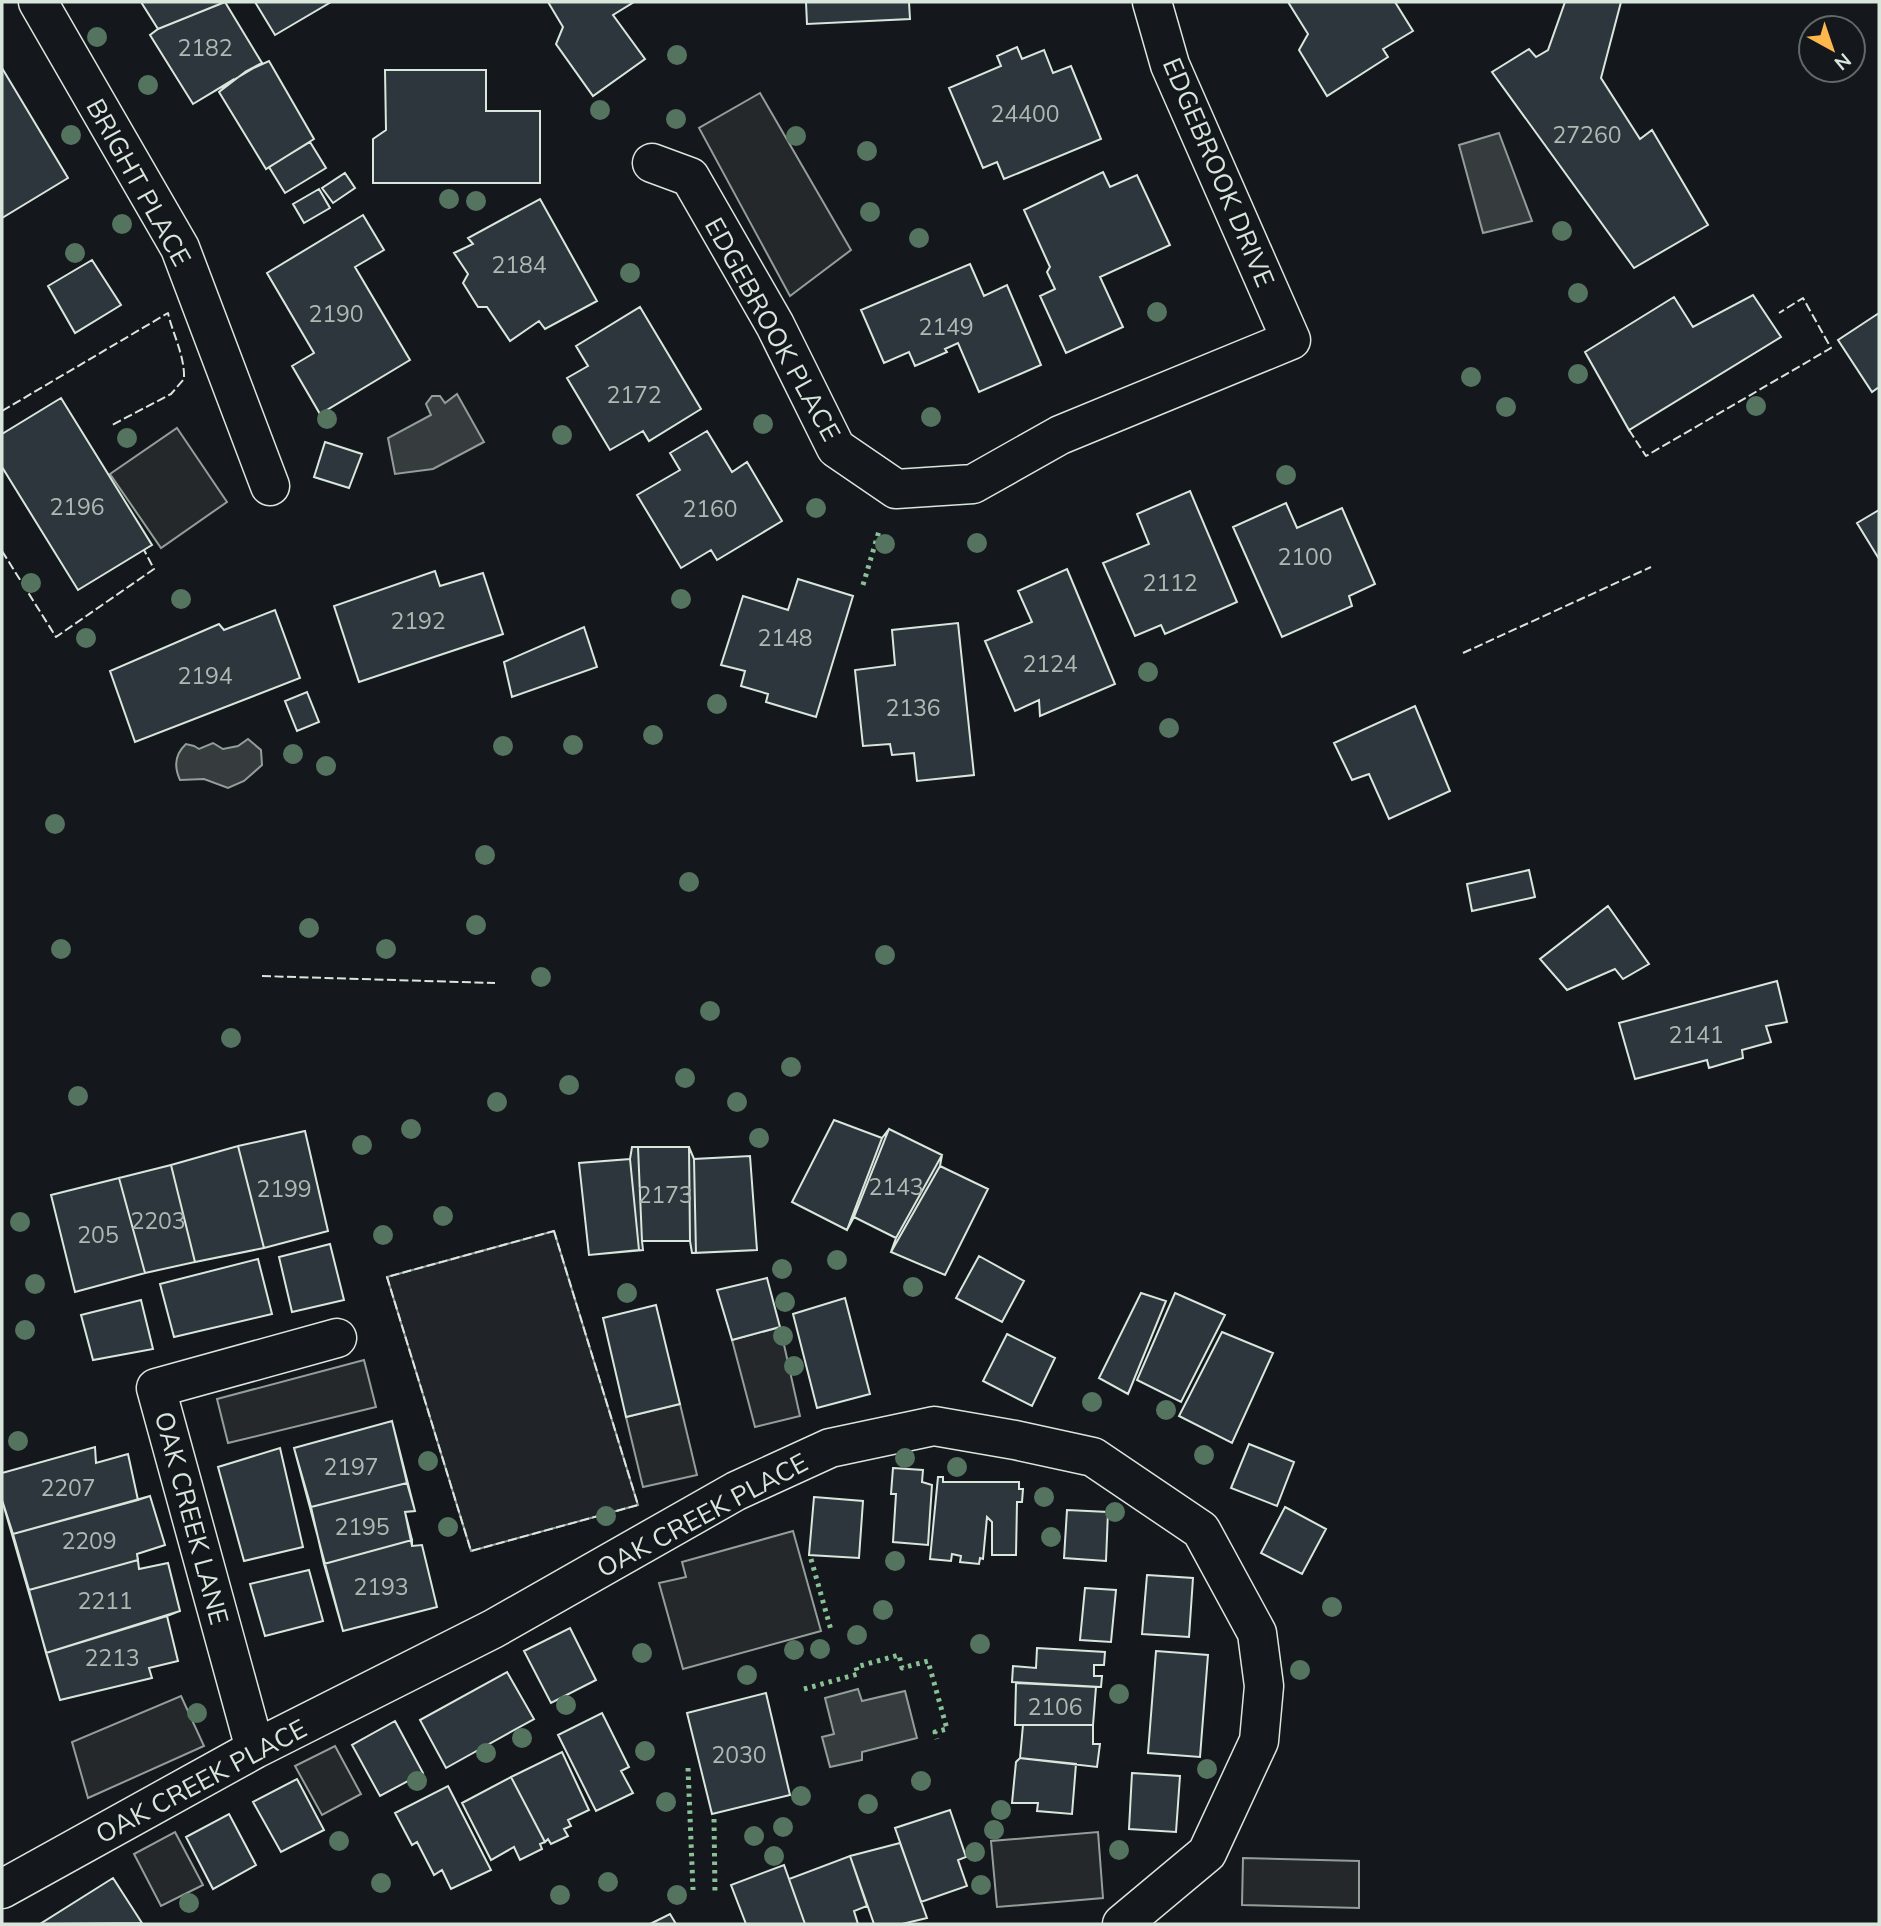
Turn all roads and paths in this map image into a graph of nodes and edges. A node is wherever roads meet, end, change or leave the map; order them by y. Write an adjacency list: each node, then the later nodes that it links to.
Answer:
1 (38, 2): 5 (street, BRIGHT PLACE)
2 (1152, 2): 4 (street, EDGEBROOK DRIVE)
3 (652, 163): 4 (street, EDGEBROOK PLACE)
4 (1291, 340)
5 (270, 486)
6 (337, 1338): 7 (street, OAK CREEK LANE)
7 (255, 1749): 8 (street, OAK CREEK PLACE); 9 (street, OAK CREEK PLACE)
8 (2, 1889)
9 (1122, 1924)

